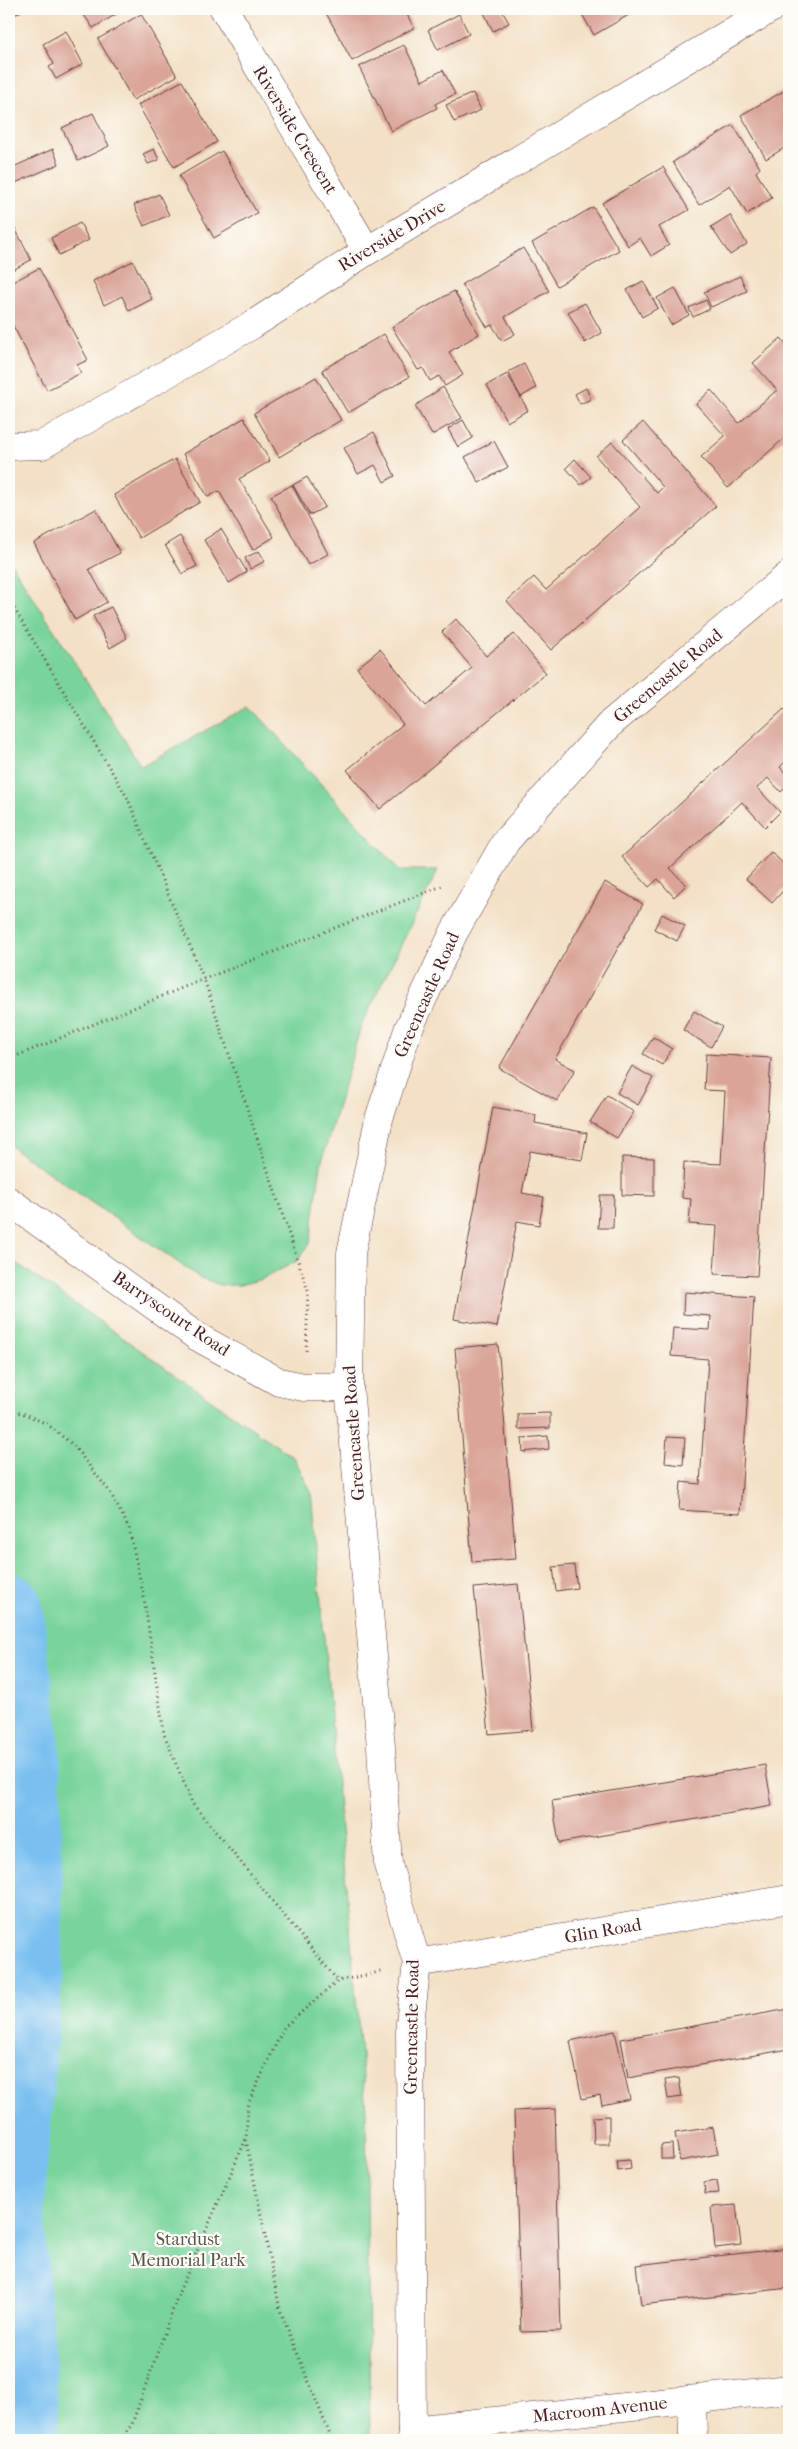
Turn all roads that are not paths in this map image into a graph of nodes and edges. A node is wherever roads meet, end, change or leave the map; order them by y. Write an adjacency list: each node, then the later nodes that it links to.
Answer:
1 (224, 9): 4 (street, Riverside Crescent)
2 (770, 9): 3 (street, Riverside Drive)
3 (736, 18): 4 (street, Riverside Drive)
4 (366, 251): 5 (street, Riverside Drive)
5 (9, 446)
6 (789, 575): 8 (street, Greencastle Road)
7 (9, 1200): 8 (street, Barryscourt Road)
8 (349, 1387): 10 (street, Greencastle Road)
9 (789, 1899): 10 (street, Glin Road)
10 (417, 1963): 13 (street, Greencastle Road)
11 (789, 2389): 12 (street, Macroom Avenue)
12 (692, 2400): 13 (street, Macroom Avenue); 14 (street)
13 (412, 2435)
14 (694, 2440)

